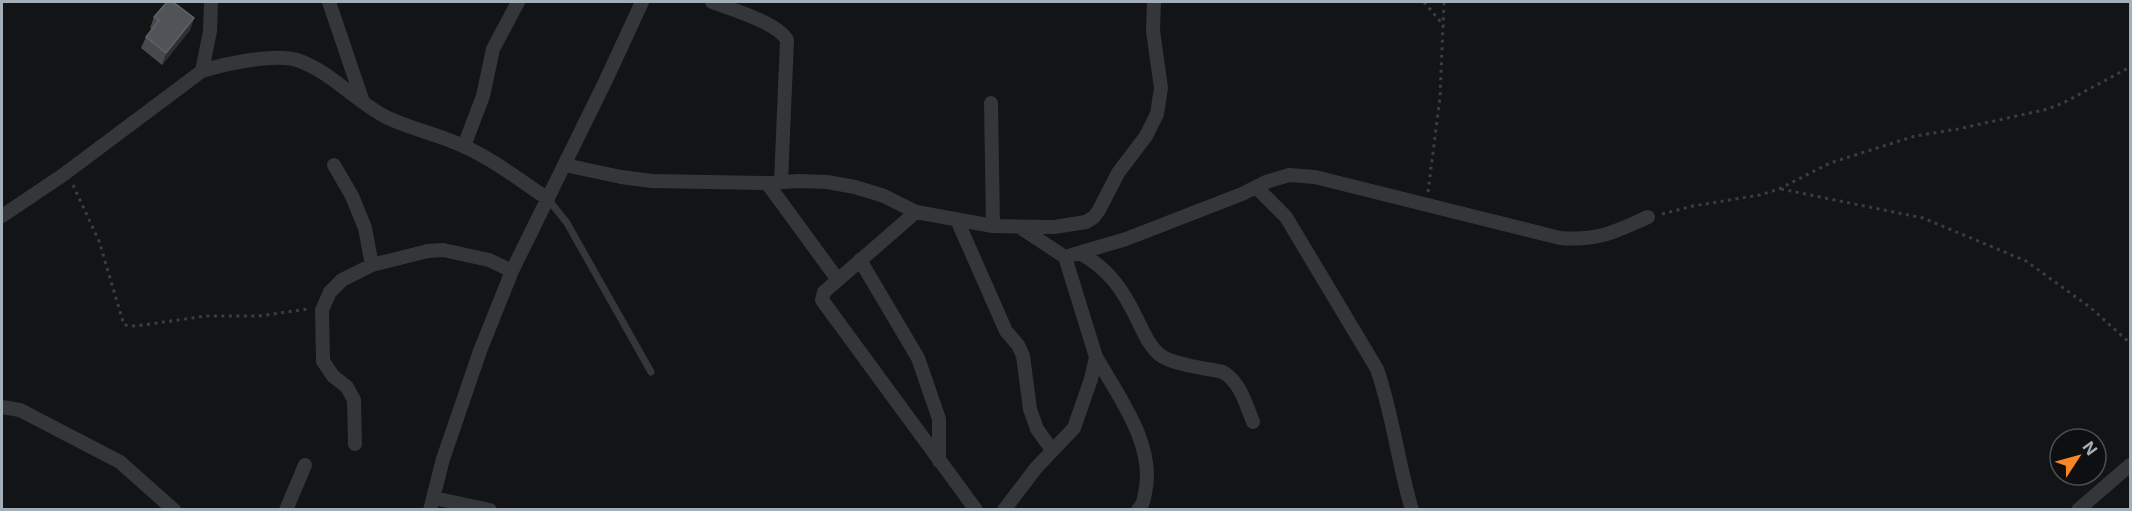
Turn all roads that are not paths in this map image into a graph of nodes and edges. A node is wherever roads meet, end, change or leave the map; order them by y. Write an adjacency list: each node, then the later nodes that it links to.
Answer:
1 (211, 2): 7 (street)
2 (329, 2): 8 (street)
3 (518, 2): 10 (street)
4 (642, 2): 12 (street)
5 (712, 2): 13 (street)
6 (1154, 2): 21 (street)
7 (202, 71): 8 (street); 17 (street)
8 (363, 102): 10 (street)
9 (991, 103): 20 (street)
10 (465, 146): 15 (street)
11 (334, 165): 25 (street)
12 (565, 165): 13 (street); 15 (street)
13 (774, 183): 16 (street); 27 (street)
14 (1257, 188): 18 (street); 22 (street); 44 (street)
15 (548, 200): 26 (street); 29 (lane)
16 (916, 212): 19 (street); 24 (street)
17 (2, 216)
18 (1648, 218)
19 (957, 220): 20 (street); 33 (street)
20 (993, 226): 21 (street)
21 (1021, 228): 23 (street)
22 (1080, 253): 23 (street); 31 (street)
23 (1065, 257): 28 (street)
24 (860, 261): 27 (street); 34 (street)
25 (372, 266): 26 (street); 32 (street)
26 (512, 271): 37 (street)
27 (838, 280): 34 (street)
28 (1095, 357): 33 (street); 43 (street)
29 (651, 372)
30 (2, 407): 38 (street)
31 (1254, 422)
32 (355, 444)
33 (1052, 450): 42 (street)
34 (939, 461): 41 (street)
35 (306, 465): 39 (street)
36 (2130, 465): 45 (street)
37 (432, 504): 40 (street)
38 (174, 510)
39 (286, 510)
40 (490, 510)
41 (976, 510)
42 (1004, 510)
43 (1138, 510)
44 (1412, 510)
45 (2078, 510)

